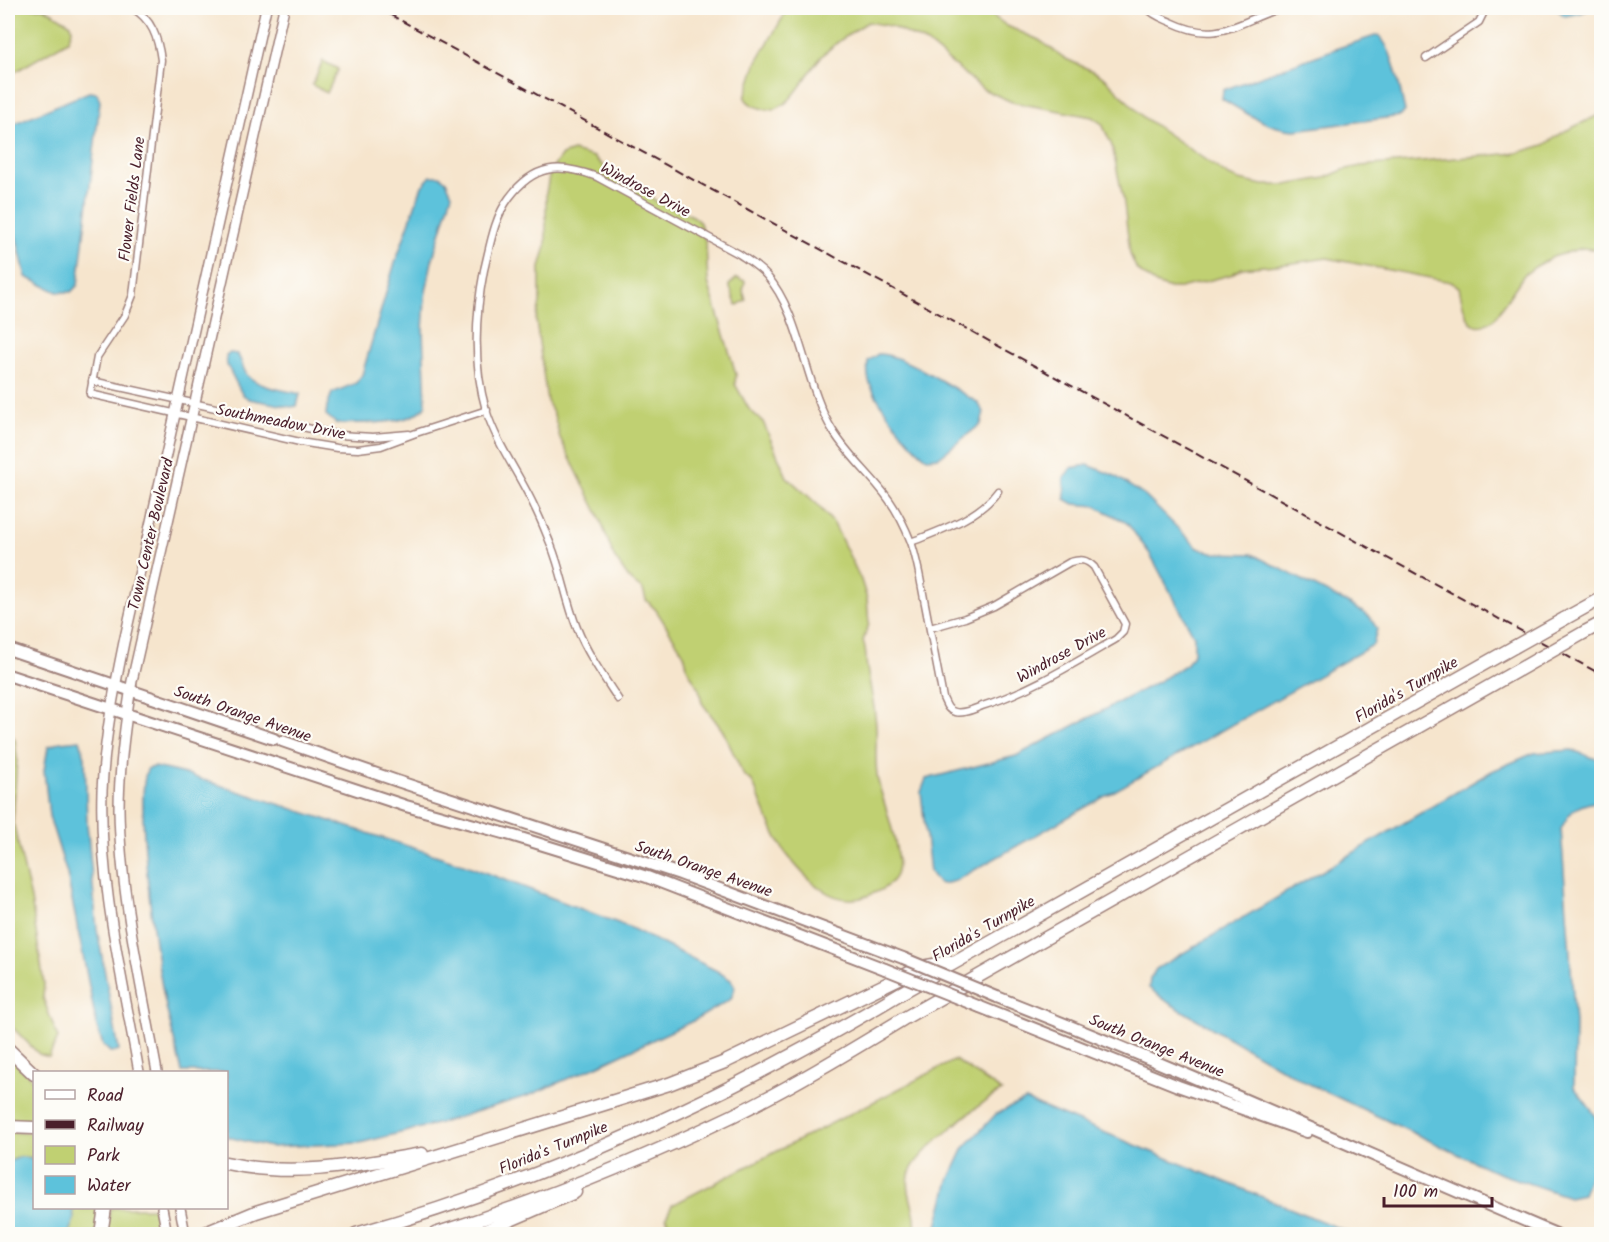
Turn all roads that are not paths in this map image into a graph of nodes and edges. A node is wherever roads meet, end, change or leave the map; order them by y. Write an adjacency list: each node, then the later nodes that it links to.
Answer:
1 (132, 8): 8 (street, Flower Fields Lane)
2 (266, 8): 10 (main road, Town Center Boulevard)
3 (284, 8): 11 (main road, Town Center Boulevard)
4 (1147, 8): 5 (street)
5 (1281, 8)
6 (1486, 8): 7 (street)
7 (1425, 58)
8 (92, 381): 9 (street, Flower Fields Lane); 10 (street, Southmeadow Drive)
9 (90, 393): 13 (street, Southmeadow Drive)
10 (178, 400): 11 (street, Southmeadow Drive); 13 (main road, Town Center Boulevard)
11 (194, 404): 14 (main road, Town Center Boulevard); 15 (street, Southmeadow Drive)
12 (486, 410): 16 (street, Southmeadow Drive); 19 (street, Windrose Drive); 27 (street, Windrose Drive)
13 (175, 413): 14 (street, Southmeadow Drive); 25 (main road, Town Center Boulevard)
14 (191, 417): 17 (street, Southmeadow Drive); 26 (main road, Town Center Boulevard)
15 (303, 428): 16 (street, Southmeadow Drive); 17 (street)
16 (416, 433): 17 (street, Southmeadow Drive)
17 (300, 442)
18 (998, 491): 19 (street)
19 (911, 542): 22 (street, Windrose Drive)
20 (1602, 598): 30 (highway, Florida's Turnpike, bridge)
21 (1602, 623): 35 (highway, bridge)
22 (930, 628): 22 (street, Windrose Drive)
23 (8, 649): 25 (main road, South Orange Avenue)
24 (8, 675): 28 (main road, South Orange Avenue)
25 (116, 686): 26 (main road, South Orange Avenue); 28 (main road, Town Center Boulevard)
26 (130, 691): 29 (main road, Town Center Boulevard); 39 (main road, South Orange Avenue, bridge)
27 (618, 699)
28 (111, 710): 29 (main road, South Orange Avenue); 32 (main road, Town Center Boulevard)
29 (126, 714): 33 (main road, Town Center Boulevard); 39 (main road, South Orange Avenue, bridge)
30 (961, 959): 38 (highway); 48 (highway, Florida's Turnpike)
31 (8, 1048): 34 (highway)
32 (139, 1071)
33 (157, 1071)
34 (33, 1073)
35 (733, 1115): 49 (highway); 50 (highway)
36 (8, 1127): 37 (highway)
37 (33, 1128)
38 (496, 1138): 40 (highway); 47 (highway)
39 (1375, 1157): 51 (main road, South Orange Avenue)
40 (228, 1163)
41 (105, 1209): 44 (highway)
42 (162, 1209): 45 (main road)
43 (180, 1209): 46 (main road)
44 (101, 1234)
45 (167, 1234)
46 (185, 1234)
47 (203, 1234)
48 (356, 1234)
49 (435, 1234)
50 (478, 1234)
51 (1556, 1234)

